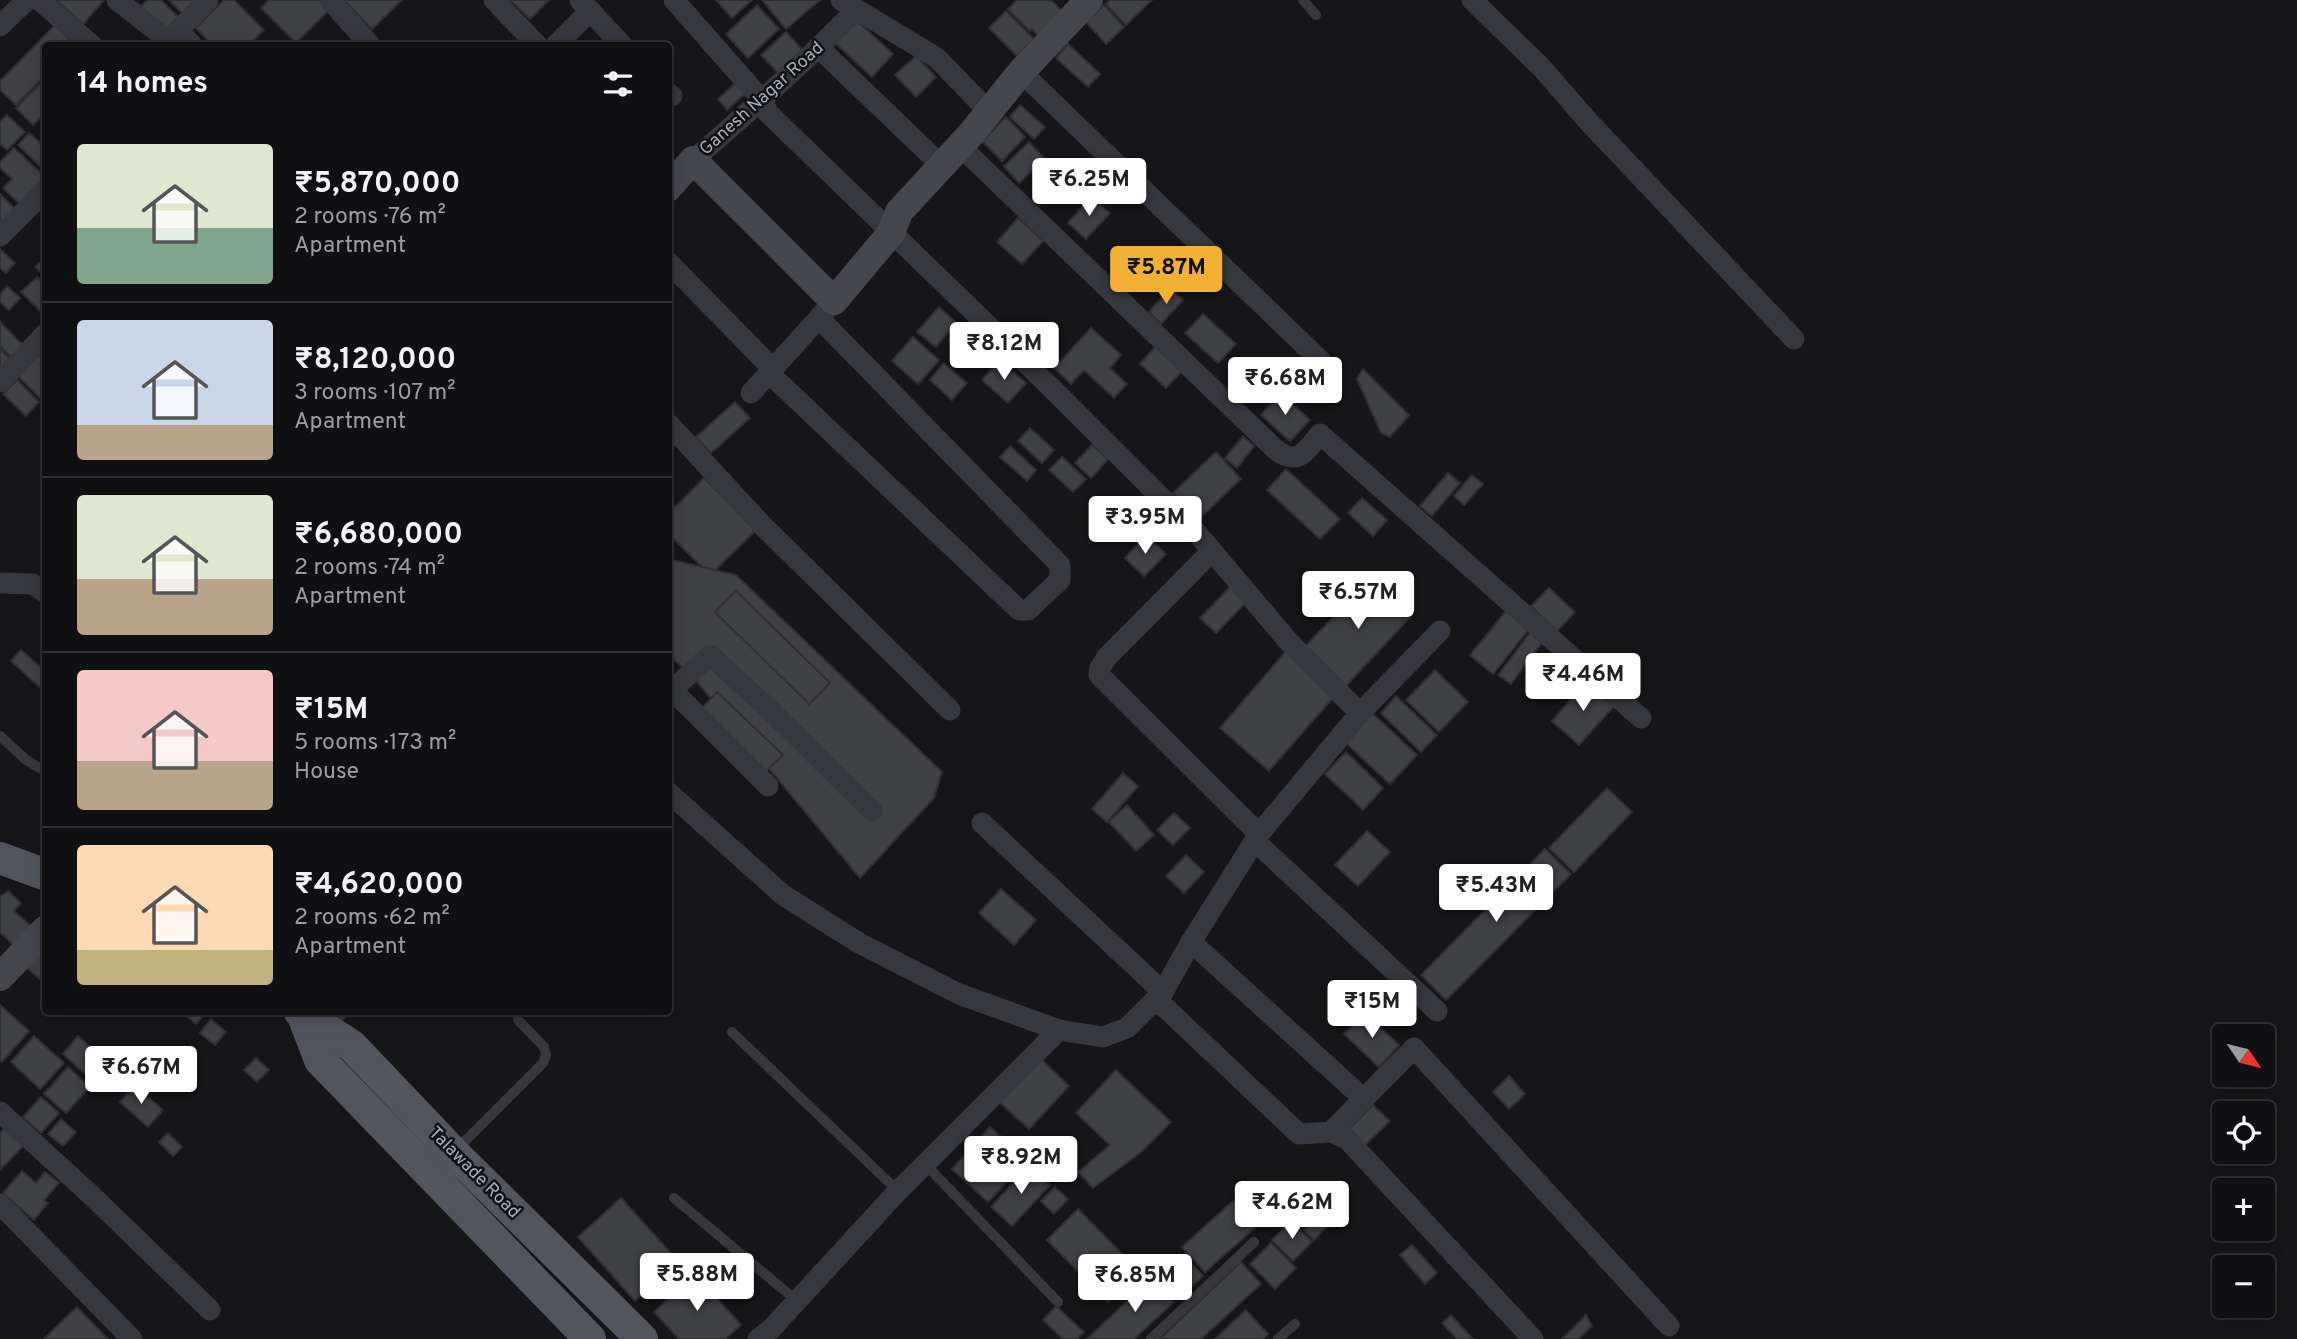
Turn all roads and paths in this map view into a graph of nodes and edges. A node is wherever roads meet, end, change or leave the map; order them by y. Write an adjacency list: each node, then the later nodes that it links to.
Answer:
1 (27, 0): 14 (street)
2 (39, 0): 16 (street)
3 (117, 0): 15 (street)
4 (208, 0): 15 (street)
5 (330, 0): 17 (street)
6 (494, 0): 18 (street)
7 (674, 0): 23 (street)
8 (1303, 0): 13 (lane)
9 (1472, 0): 35 (street)
10 (1077, 4): 22 (street)
11 (848, 5): 21 (street, Ganesh Nagar Road); 24 (street)
12 (585, 6): 19 (street); 20 (street)
13 (1316, 15)
14 (0, 26)
15 (175, 40)
16 (88, 42)
17 (367, 42)
18 (534, 42)
19 (558, 42)
20 (619, 42)
21 (820, 48): 23 (street, Ganesh Nagar Road); 27 (street)
22 (1021, 72): 24 (street); 36 (street)
23 (762, 100): 26 (street, Ganesh Nagar Road); 30 (street)
24 (989, 111): 25 (street)
25 (960, 146): 27 (street); 49 (street)
26 (693, 160): 28 (street, Ganesh Nagar Road); 33 (street)
27 (942, 166): 30 (street)
28 (672, 182)
29 (42, 194): 31 (street)
30 (891, 233): 33 (street); 41 (street)
31 (0, 236)
32 (672, 266): 37 (street)
33 (826, 310): 37 (street); 37 (street)
34 (42, 337): 38 (street)
35 (1794, 339)
36 (1322, 362)
37 (771, 371): 39 (street)
38 (0, 382)
39 (751, 393)
40 (672, 427): 47 (street)
41 (1212, 551): 48 (street); 56 (street)
42 (0, 583): 43 (street)
43 (42, 590)
44 (1440, 631): 48 (street)
45 (672, 686): 54 (street)
46 (672, 690): 52 (street)
47 (950, 710)
48 (1360, 713): 56 (street)
49 (1641, 718)
50 (0, 736): 51 (lane)
51 (42, 770)
52 (768, 786)
53 (672, 796): 66 (street)
54 (873, 811)
55 (982, 823): 62 (street)
56 (1257, 837): 60 (street); 63 (street)
57 (0, 858): 58 (main road)
58 (42, 874)
59 (42, 933): 61 (street)
60 (1191, 942): 62 (street); 68 (street)
61 (0, 977)
62 (1159, 996): 66 (street); 70 (street)
63 (1437, 1011)
64 (319, 1016): 71 (main road, Talawade Road); 84 (main road, Talawade Road)
65 (518, 1020): 71 (lane)
66 (1059, 1030): 72 (street)
67 (732, 1032): 73 (lane)
68 (1353, 1089)
69 (0, 1112): 79 (street)
70 (1331, 1132): 81 (street); 88 (street)
71 (453, 1152): 85 (main road, Talawade Road)
72 (925, 1164): 73 (street); 78 (lane)
73 (898, 1191): 77 (street)
74 (674, 1198): 77 (lane)
75 (0, 1204): 83 (street)
76 (1254, 1242): 86 (lane)
77 (797, 1301): 82 (street)
78 (1058, 1302)
79 (210, 1310)
80 (1295, 1324): 87 (lane)
81 (1669, 1326)
82 (770, 1335)
83 (132, 1339)
84 (590, 1339)
85 (642, 1339)
86 (1151, 1339)
87 (1278, 1339)
88 (1533, 1339)

